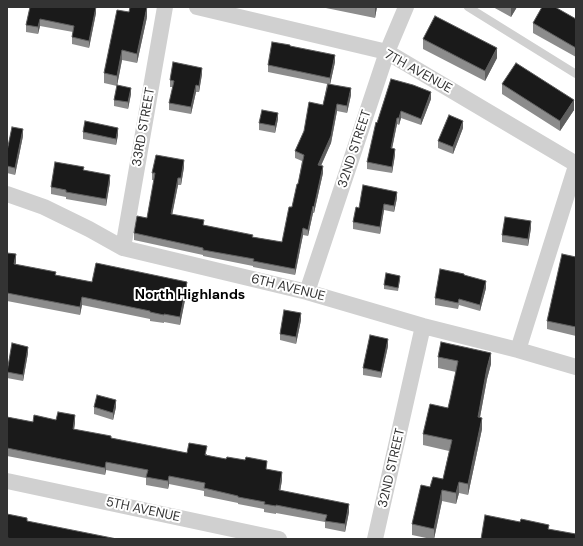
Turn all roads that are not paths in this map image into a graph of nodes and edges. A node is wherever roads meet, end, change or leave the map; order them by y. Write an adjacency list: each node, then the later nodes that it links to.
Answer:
1 (165, 7): 9 (street, 33RD STREET)
2 (197, 7): 5 (street, 7TH AVENUE)
3 (406, 7): 5 (street, 32ND STREET)
4 (468, 7): 6 (lane)
5 (387, 52): 7 (street, 7TH AVENUE); 10 (street, 32ND STREET)
6 (576, 74)
7 (576, 165): 12 (street)
8 (7, 194): 9 (street, 6TH AVENUE)
9 (123, 248): 10 (street, 6TH AVENUE)
10 (307, 292): 11 (street, 6TH AVENUE)
11 (424, 326): 12 (street, 6TH AVENUE); 16 (street, 32ND STREET)
12 (518, 350): 13 (street, 6TH AVENUE)
13 (576, 367)
14 (7, 481): 15 (street, 5TH AVENUE)
15 (279, 539)
16 (376, 539)

